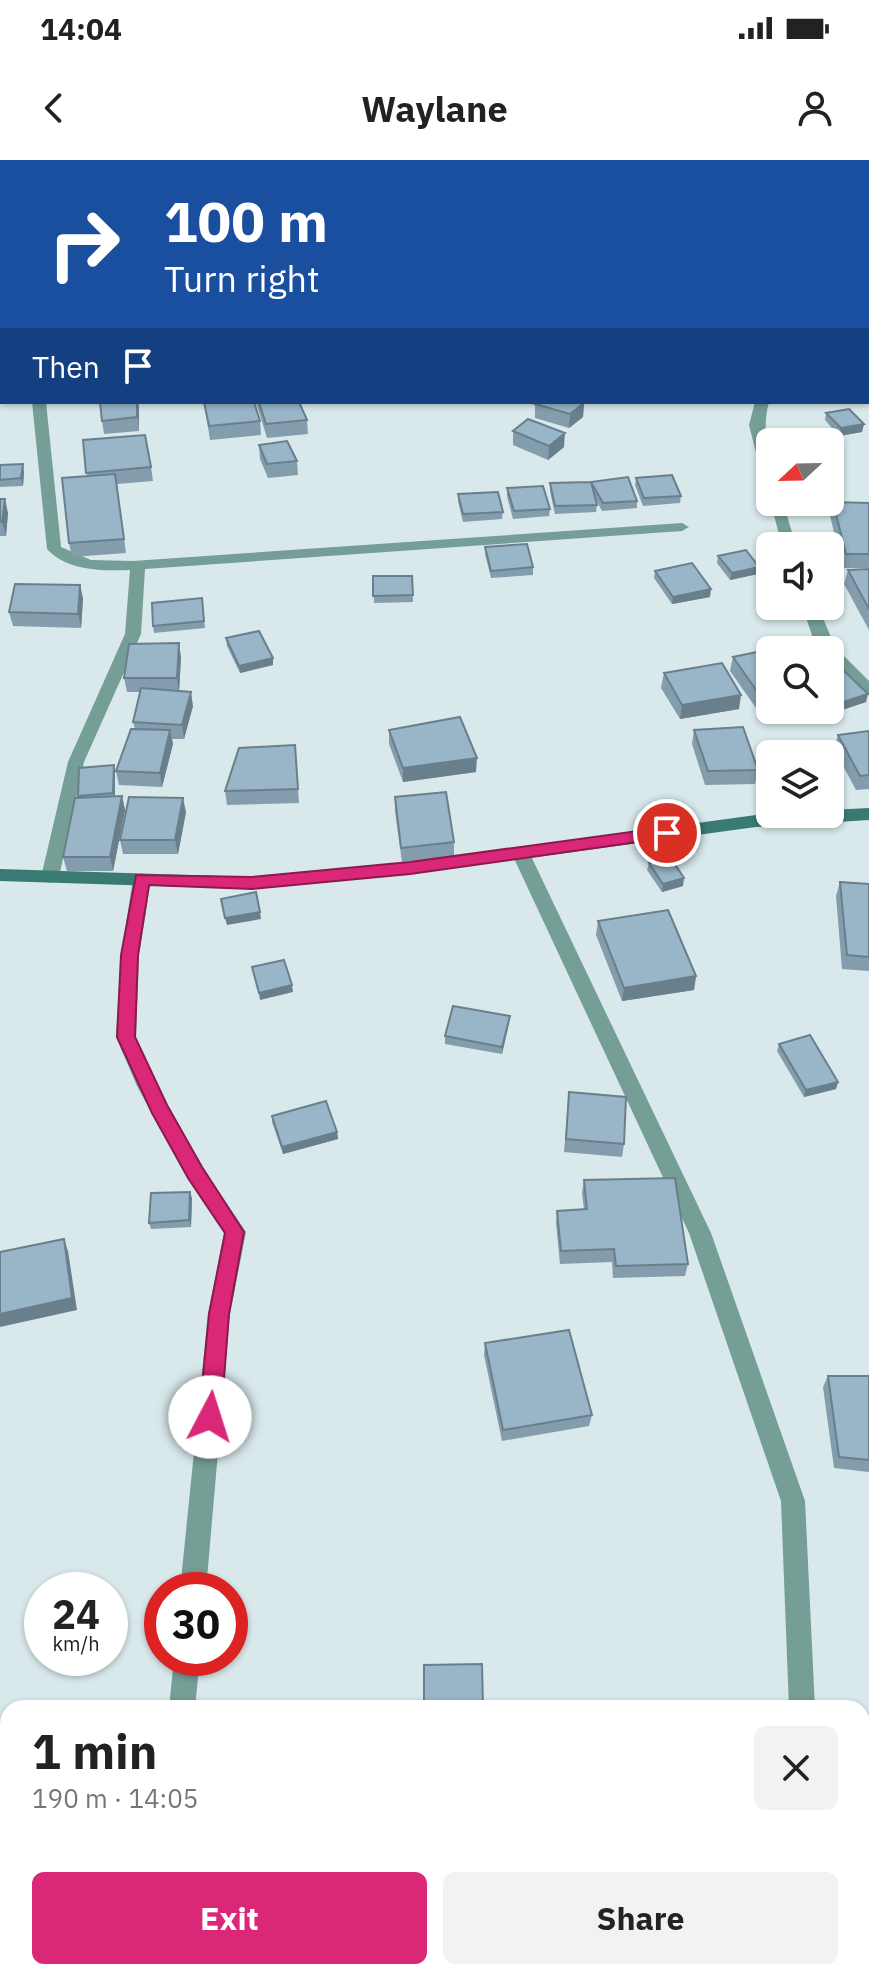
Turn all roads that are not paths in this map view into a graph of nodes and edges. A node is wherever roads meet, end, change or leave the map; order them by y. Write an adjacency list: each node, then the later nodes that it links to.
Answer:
1 (39, 404): 5 (street)
2 (761, 404): 3 (street)
3 (757, 428)
4 (682, 527): 5 (street)
5 (138, 564): 11 (street)
6 (844, 664): 7 (street)
7 (869, 690)
8 (869, 814): 9 (main road)
9 (520, 852): 12 (main road); 16 (street)
10 (0, 875): 11 (main road)
11 (50, 877): 12 (main road)
12 (142, 879): 13 (street)
13 (195, 1572)
14 (185, 1676): 15 (street)
15 (183, 1700)
16 (802, 1700)

